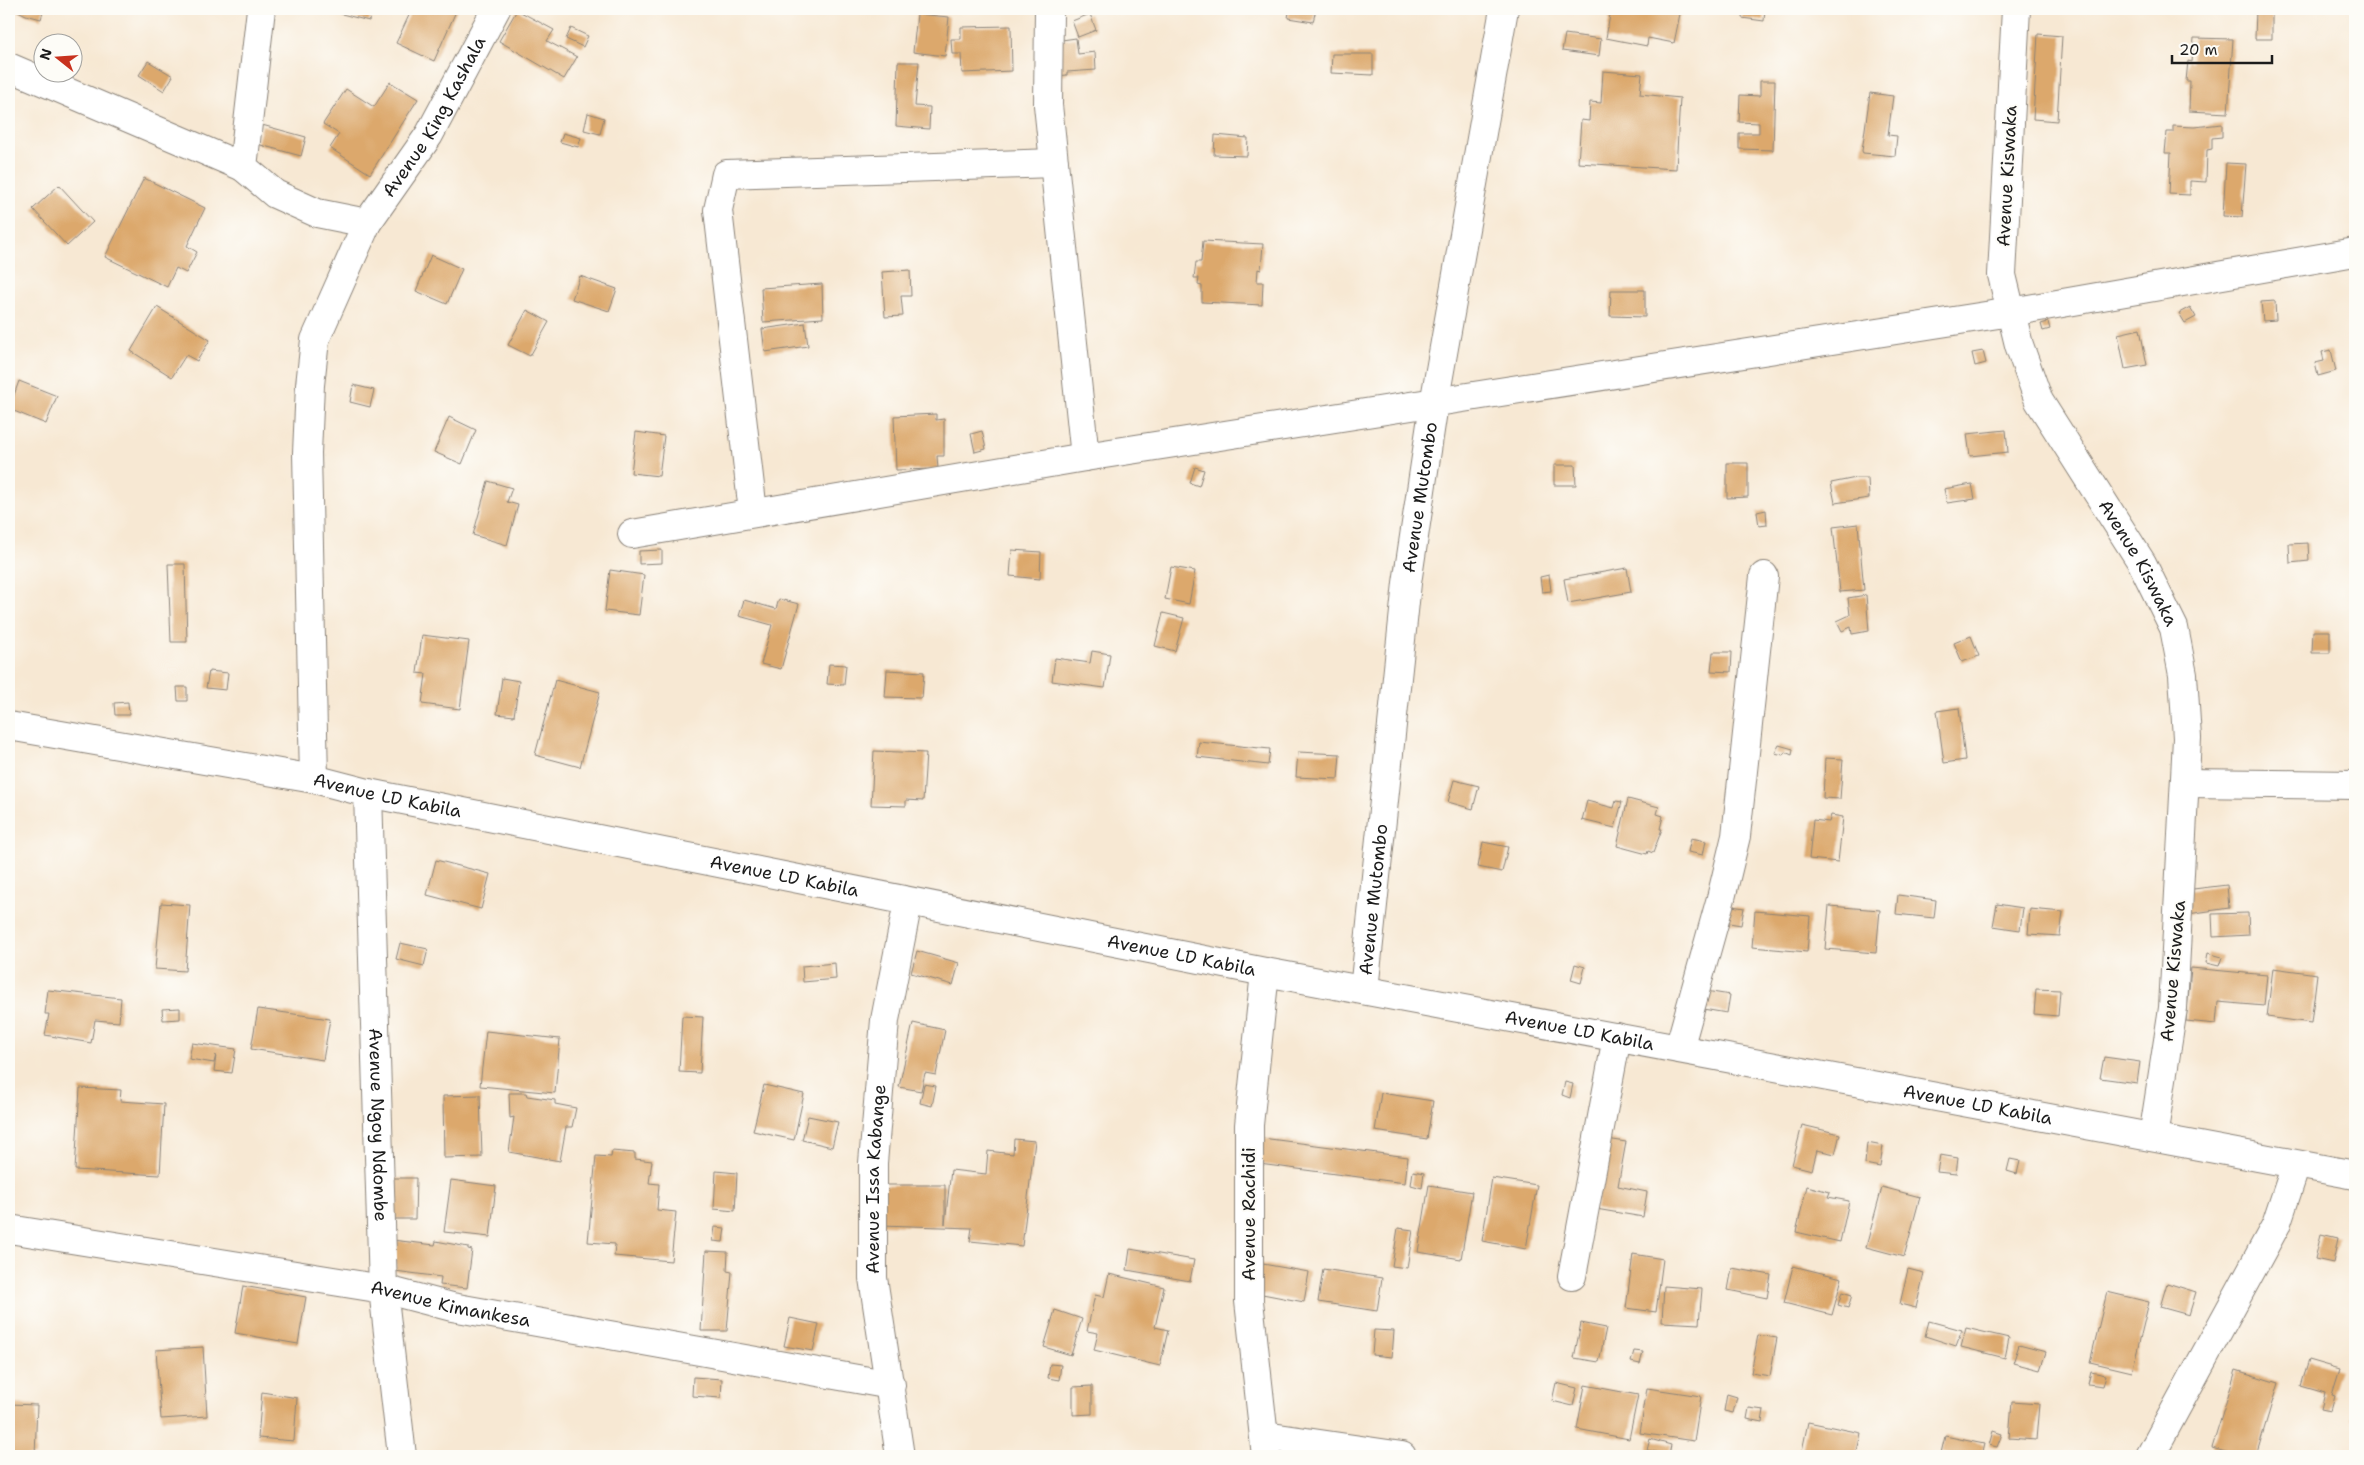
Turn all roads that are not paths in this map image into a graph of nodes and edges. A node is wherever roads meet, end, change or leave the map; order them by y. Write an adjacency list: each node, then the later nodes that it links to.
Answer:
1 (261, 9): 8 (street)
2 (496, 9): 9 (street, Avenue King Kashala)
3 (1049, 9): 7 (street)
4 (1504, 9): 12 (street, Avenue Mutombo)
5 (2016, 9): 11 (street, Avenue Kiswaka)
6 (9, 67): 8 (street)
7 (1054, 163): 13 (street); 14 (street)
8 (243, 167): 9 (street)
9 (368, 223): 18 (street, Avenue King Kashala)
10 (2355, 252): 11 (street)
11 (2011, 312): 12 (street); 19 (street, Avenue Kiswaka)
12 (1434, 404): 13 (street); 24 (street, Avenue Mutombo)
13 (1085, 457): 14 (street)
14 (753, 512): 15 (street)
15 (632, 534)
16 (1764, 576): 26 (street)
17 (9, 726): 18 (street, Avenue LD Kabila)
18 (314, 779): 21 (street, Avenue LD Kabila)
19 (2185, 783): 20 (street); 27 (street, Avenue Kiswaka)
20 (2355, 785)
21 (368, 794): 22 (street, Avenue LD Kabila); 32 (street, Avenue Ngoy Ndombe)
22 (908, 902): 23 (street, Avenue LD Kabila); 33 (street, Avenue Issa Kabange)
23 (1265, 972): 24 (street, Avenue LD Kabila); 34 (street, Avenue Rachidi)
24 (1364, 990): 25 (street, Avenue LD Kabila)
25 (1617, 1037): 26 (street, Avenue LD Kabila); 31 (street)
26 (1679, 1049): 27 (street, Avenue LD Kabila)
27 (2153, 1137): 28 (street, Avenue LD Kabila)
28 (2296, 1166): 29 (street, Avenue LD Kabila); 38 (street)
29 (2355, 1175)
30 (9, 1229): 32 (street, Avenue Kimankesa)
31 (1572, 1276)
32 (384, 1289): 33 (street, Avenue Kimankesa); 35 (street, Avenue Ngoy Ndombe)
33 (890, 1385): 36 (street, Avenue Issa Kabange)
34 (1266, 1446): 37 (street)
35 (402, 1456)
36 (900, 1456)
37 (1402, 1456)
38 (2150, 1456)

